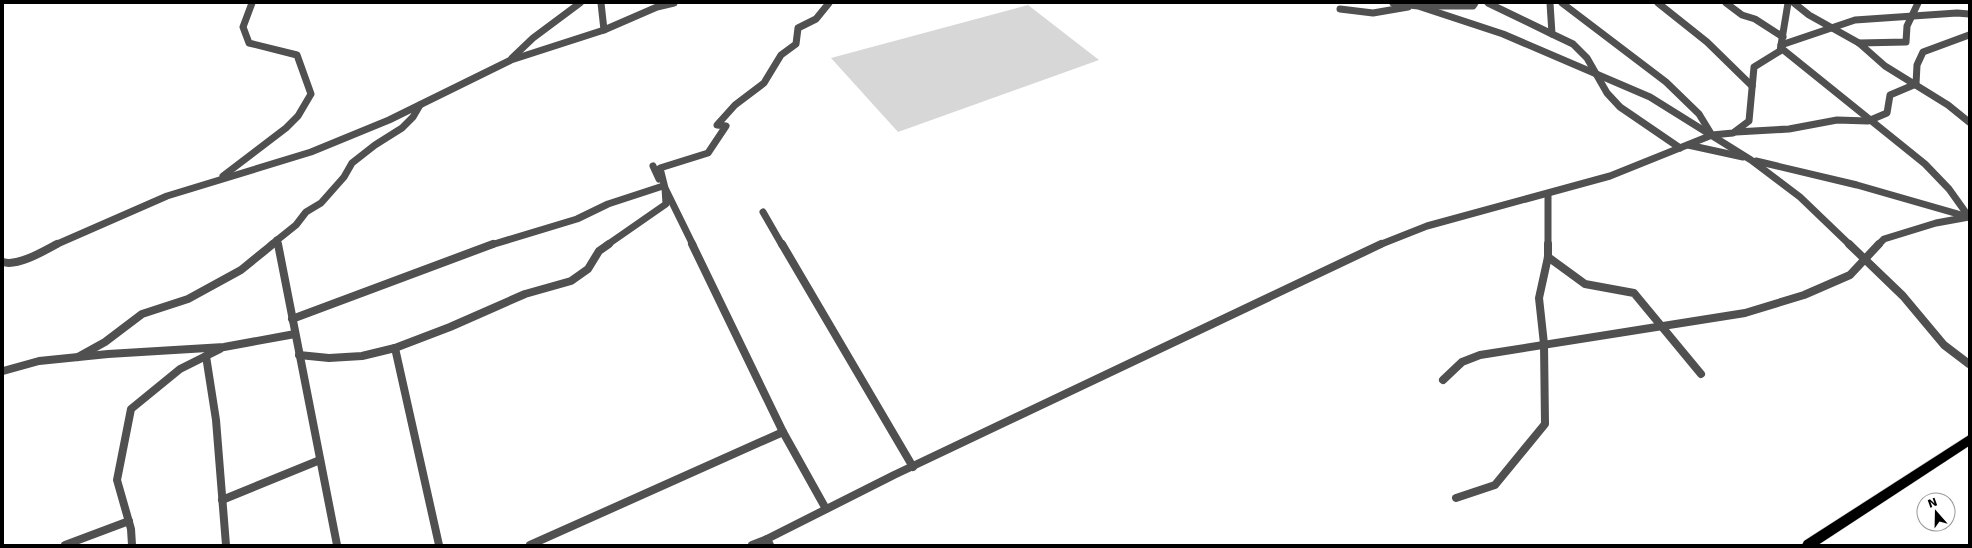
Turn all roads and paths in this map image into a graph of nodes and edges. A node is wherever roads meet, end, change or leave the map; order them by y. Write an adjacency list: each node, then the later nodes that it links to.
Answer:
1 (252, 3): 38 (street)
2 (580, 3): 26 (street)
3 (601, 3): 21 (street)
4 (674, 3): 21 (street)
5 (829, 3): 39 (street)
6 (1393, 3): 16 (street)
7 (1475, 3): 16 (street)
8 (1488, 3): 22 (street)
9 (1550, 3): 22 (street)
10 (1562, 3): 34 (street)
11 (1658, 3): 29 (street)
12 (1726, 3): 24 (street)
13 (1788, 3): 24 (street)
14 (1794, 3): 20 (street)
15 (1918, 3): 19 (street)
16 (1418, 6): 17 (street); 27 (street)
17 (1340, 9)
18 (1969, 14): 19 (street)
19 (1911, 16): 20 (street); 25 (street)
20 (1832, 28): 24 (street); 25 (street)
21 (604, 30): 26 (street)
22 (1552, 34): 27 (street)
23 (1969, 35): 28 (street)
24 (1782, 43): 29 (street); 31 (street)
25 (1859, 43): 28 (street)
26 (510, 60): 30 (street)
27 (1594, 72): 34 (street); 35 (street)
28 (1916, 84): 31 (street); 32 (street)
29 (1752, 86): 33 (street)
30 (420, 104): 38 (street); 43 (street)
31 (1871, 120): 33 (street); 42 (street)
32 (1969, 122)
33 (1733, 133): 34 (street)
34 (1712, 135): 35 (street); 36 (street)
35 (1683, 146): 36 (street); 40 (street)
36 (1751, 160): 42 (street); 45 (street)
37 (653, 166): 39 (street)
38 (216, 181): 46 (street)
39 (664, 187): 47 (street); 52 (street); 60 (street)
40 (1548, 194): 44 (street); 63 (street)
41 (763, 212): 63 (street)
42 (1969, 217): 45 (street)
43 (277, 240): 47 (street); 55 (street)
44 (1548, 257): 48 (street); 50 (street)
45 (1865, 259): 48 (street); 56 (street)
46 (3, 262)
47 (292, 319): 49 (street)
48 (1661, 326): 50 (street); 58 (street)
49 (295, 334): 51 (street); 53 (street)
50 (1544, 344): 59 (street); 64 (street)
51 (224, 347): 54 (street); 55 (street)
52 (395, 348): 53 (street); 74 (street)
53 (299, 355): 62 (street)
54 (206, 356): 65 (street); 67 (street)
55 (78, 357): 57 (street)
56 (1969, 364)
57 (3, 371)
58 (1701, 374)
59 (1443, 380)
60 (783, 432): 66 (street); 75 (street)
61 (1969, 440): 69 (main road)
62 (320, 460): 65 (street); 73 (street)
63 (913, 466): 66 (street)
64 (1456, 498)
65 (222, 500): 72 (street)
66 (826, 509): 68 (street)
67 (128, 521): 70 (street); 71 (street)
68 (769, 542): 76 (street)
69 (1816, 543)
70 (65, 545)
71 (132, 545)
72 (226, 545)
73 (337, 545)
74 (439, 545)
75 (530, 545)
76 (752, 545)

